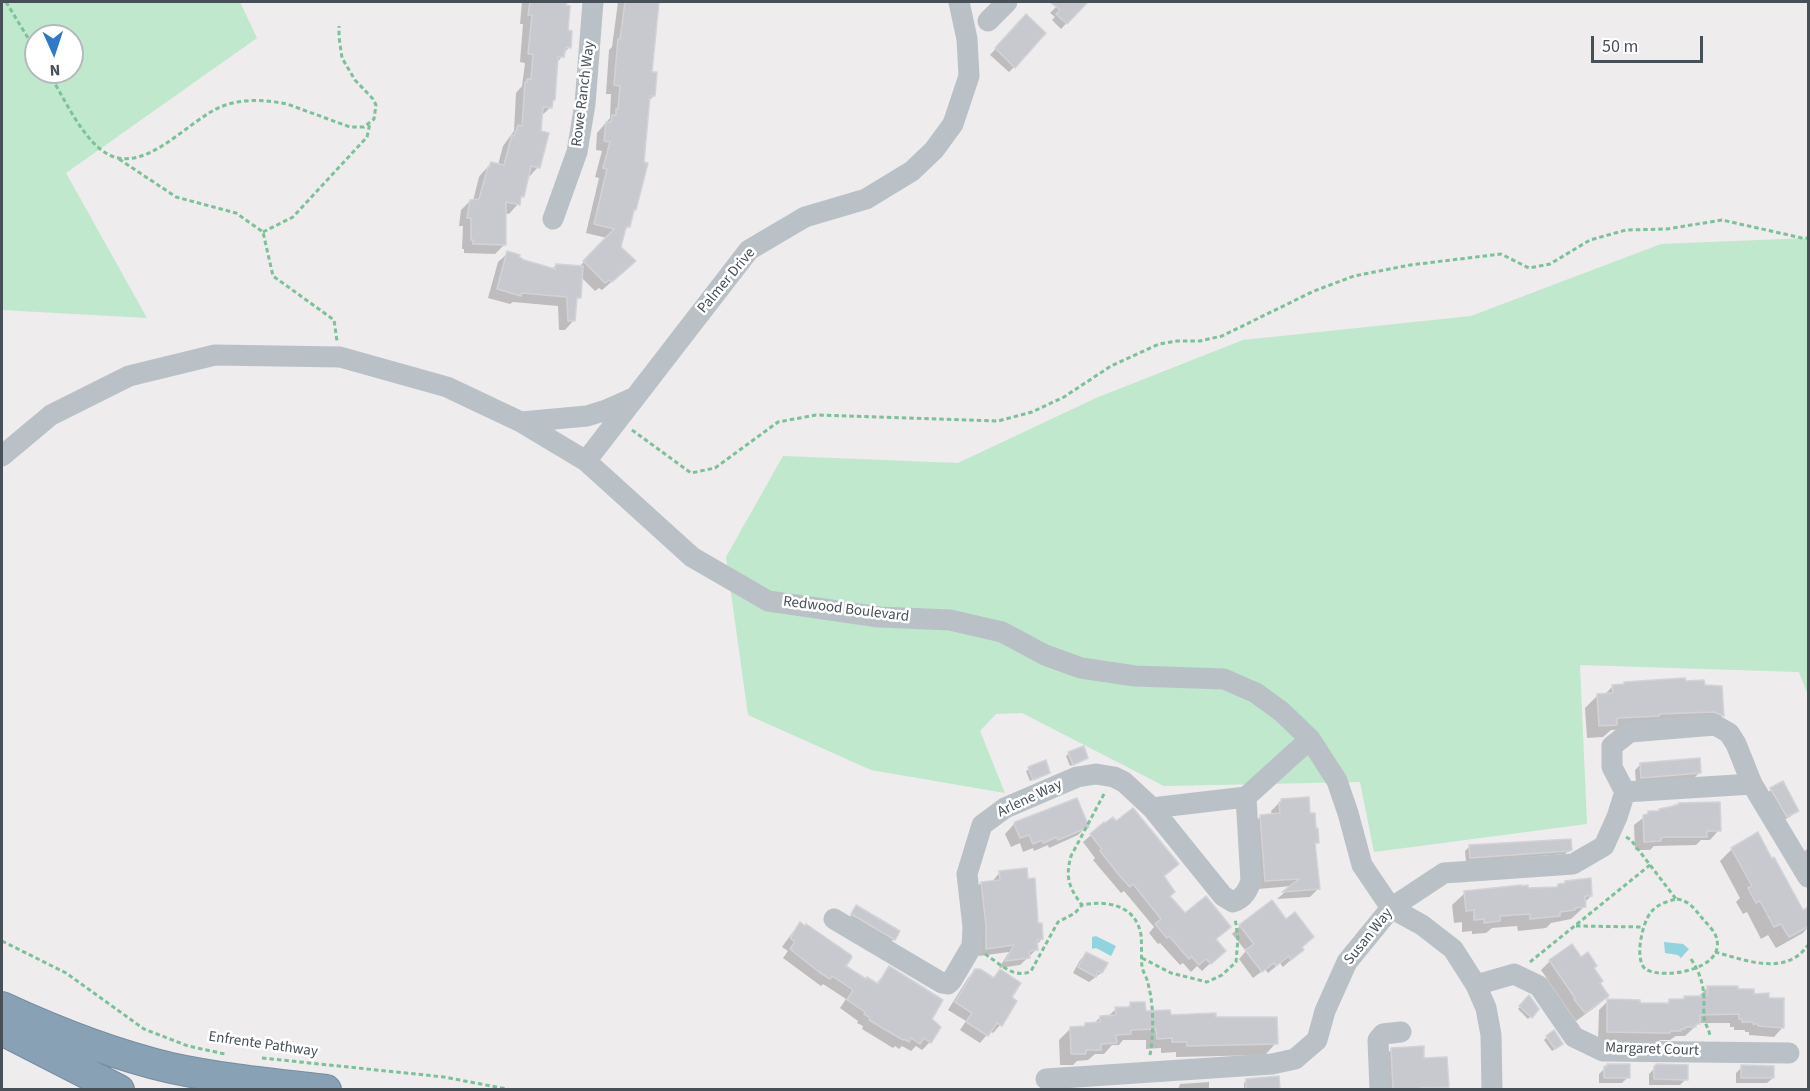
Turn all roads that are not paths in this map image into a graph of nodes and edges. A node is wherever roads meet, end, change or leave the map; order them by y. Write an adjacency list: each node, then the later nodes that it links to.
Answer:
1 (593, 2): 5 (street, Rowe Ranch Way)
2 (959, 2): 6 (street, Palmer Drive)
3 (1007, 2): 4 (street)
4 (988, 21)
5 (554, 219)
6 (636, 396): 7 (street); 9 (street, Palmer Drive)
7 (521, 422): 8 (street, Redwood Boulevard); 9 (street, Redwood Boulevard)
8 (2, 456)
9 (586, 461): 10 (street, Redwood Boulevard)
10 (1310, 739): 13 (street); 16 (street, Redwood Boulevard)
11 (1752, 784): 12 (street); 12 (street); 15 (street)
12 (1625, 792): 16 (street, Susan Way)
13 (1246, 797): 14 (street); 14 (street, Arlene Way)
14 (1152, 808): 17 (street, Arlene Way)
15 (1809, 877)
16 (1391, 908): 18 (street, Redwood Boulevard); 23 (street, Susan Way)
17 (834, 919)
18 (1476, 985): 22 (street, Margaret Court); 27 (street, Redwood Boulevard)
19 (2, 1007): 25 (highway)
20 (2, 1030): 24 (highway)
21 (1401, 1032): 26 (street)
22 (1789, 1053)
23 (1046, 1079)
24 (119, 1089)
25 (326, 1089)
26 (1380, 1089)
27 (1492, 1089)

